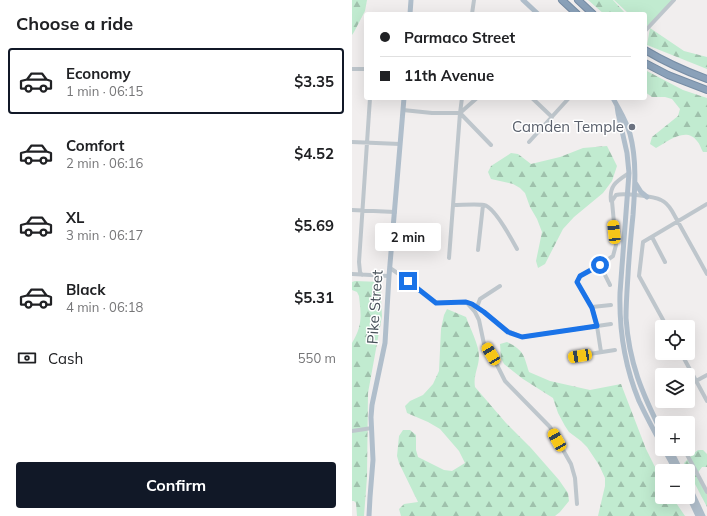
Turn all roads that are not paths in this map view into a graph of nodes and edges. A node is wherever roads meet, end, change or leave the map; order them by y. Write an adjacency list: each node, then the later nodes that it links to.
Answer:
1 (411, 0): 7 (main road)
2 (474, 0): 8 (street)
3 (523, 0): 9 (main road)
4 (562, 0): 10 (highway)
5 (578, 0): 11 (highway)
6 (674, 0): 12 (street)
7 (410, 12)
8 (472, 12)
9 (536, 12)
10 (575, 12)
11 (592, 12)
12 (647, 29)
13 (647, 51): 17 (highway)
14 (647, 64): 18 (highway)
15 (352, 68): 16 (street)
16 (364, 69)
17 (707, 79)
18 (707, 90)
19 (370, 100): 31 (street)
20 (404, 100): 27 (main road, Pike Street)
21 (462, 100): 28 (street)
22 (475, 100): 28 (street)
23 (534, 100): 29 (street)
24 (567, 100): 29 (street)
25 (614, 100): 26 (main road)
26 (617, 106): 35 (main road); 36 (main road)
27 (403, 110): 28 (street); 33 (main road, Pike Street)
28 (460, 113): 34 (street); 41 (street)
29 (552, 117): 32 (street)
30 (352, 142): 31 (street)
31 (367, 142): 33 (street); 45 (street)
32 (529, 142)
33 (400, 144): 46 (main road, Pike Street)
34 (491, 145)
35 (629, 173): 37 (main road); 40 (street)
36 (635, 182): 38 (main road); 39 (main road)
37 (628, 195): 38 (street); 40 (street); 78 (main road)
38 (634, 196): 39 (street); 75 (main road)
39 (646, 197): 47 (street)
40 (612, 201): 53 (street)
41 (453, 204): 43 (street); 51 (street)
42 (707, 204): 47 (street)
43 (483, 205): 49 (street); 50 (street)
44 (352, 210): 45 (street)
45 (363, 211): 46 (street); 57 (street)
46 (395, 212): 54 (main road, Pike Street)
47 (678, 222): 48 (street); 56 (street)
48 (652, 237): 52 (street); 65 (street)
49 (478, 250)
50 (517, 250)
51 (449, 258)
52 (665, 262)
53 (600, 265): 59 (street); 64 (street)
54 (390, 268): 58 (main road, Pike Street); 61 (street)
55 (352, 274): 57 (street)
56 (707, 274)
57 (362, 275): 58 (street)
58 (389, 276): 76 (main road, Pike Street)
59 (610, 285)
60 (500, 286): 63 (street)
61 (466, 302): 63 (street); 82 (street)
62 (612, 305): 64 (street)
63 (477, 307): 67 (street)
64 (592, 308): 67 (street)
65 (663, 320)
66 (611, 324): 67 (street)
67 (597, 326): 69 (street)
68 (615, 350): 69 (street)
69 (601, 352): 70 (street)
70 (570, 357)
71 (685, 360): 73 (street)
72 (707, 375): 73 (street)
73 (696, 381): 74 (street)
74 (707, 401)
75 (655, 418)
76 (372, 428): 77 (street); 84 (main road, Pike Street)
77 (352, 431)
78 (655, 432)
79 (688, 456): 80 (street)
80 (707, 492)
81 (695, 499): 86 (main road)
82 (577, 504)
83 (692, 504): 85 (main road)
84 (369, 516)
85 (698, 516)
86 (703, 516)

